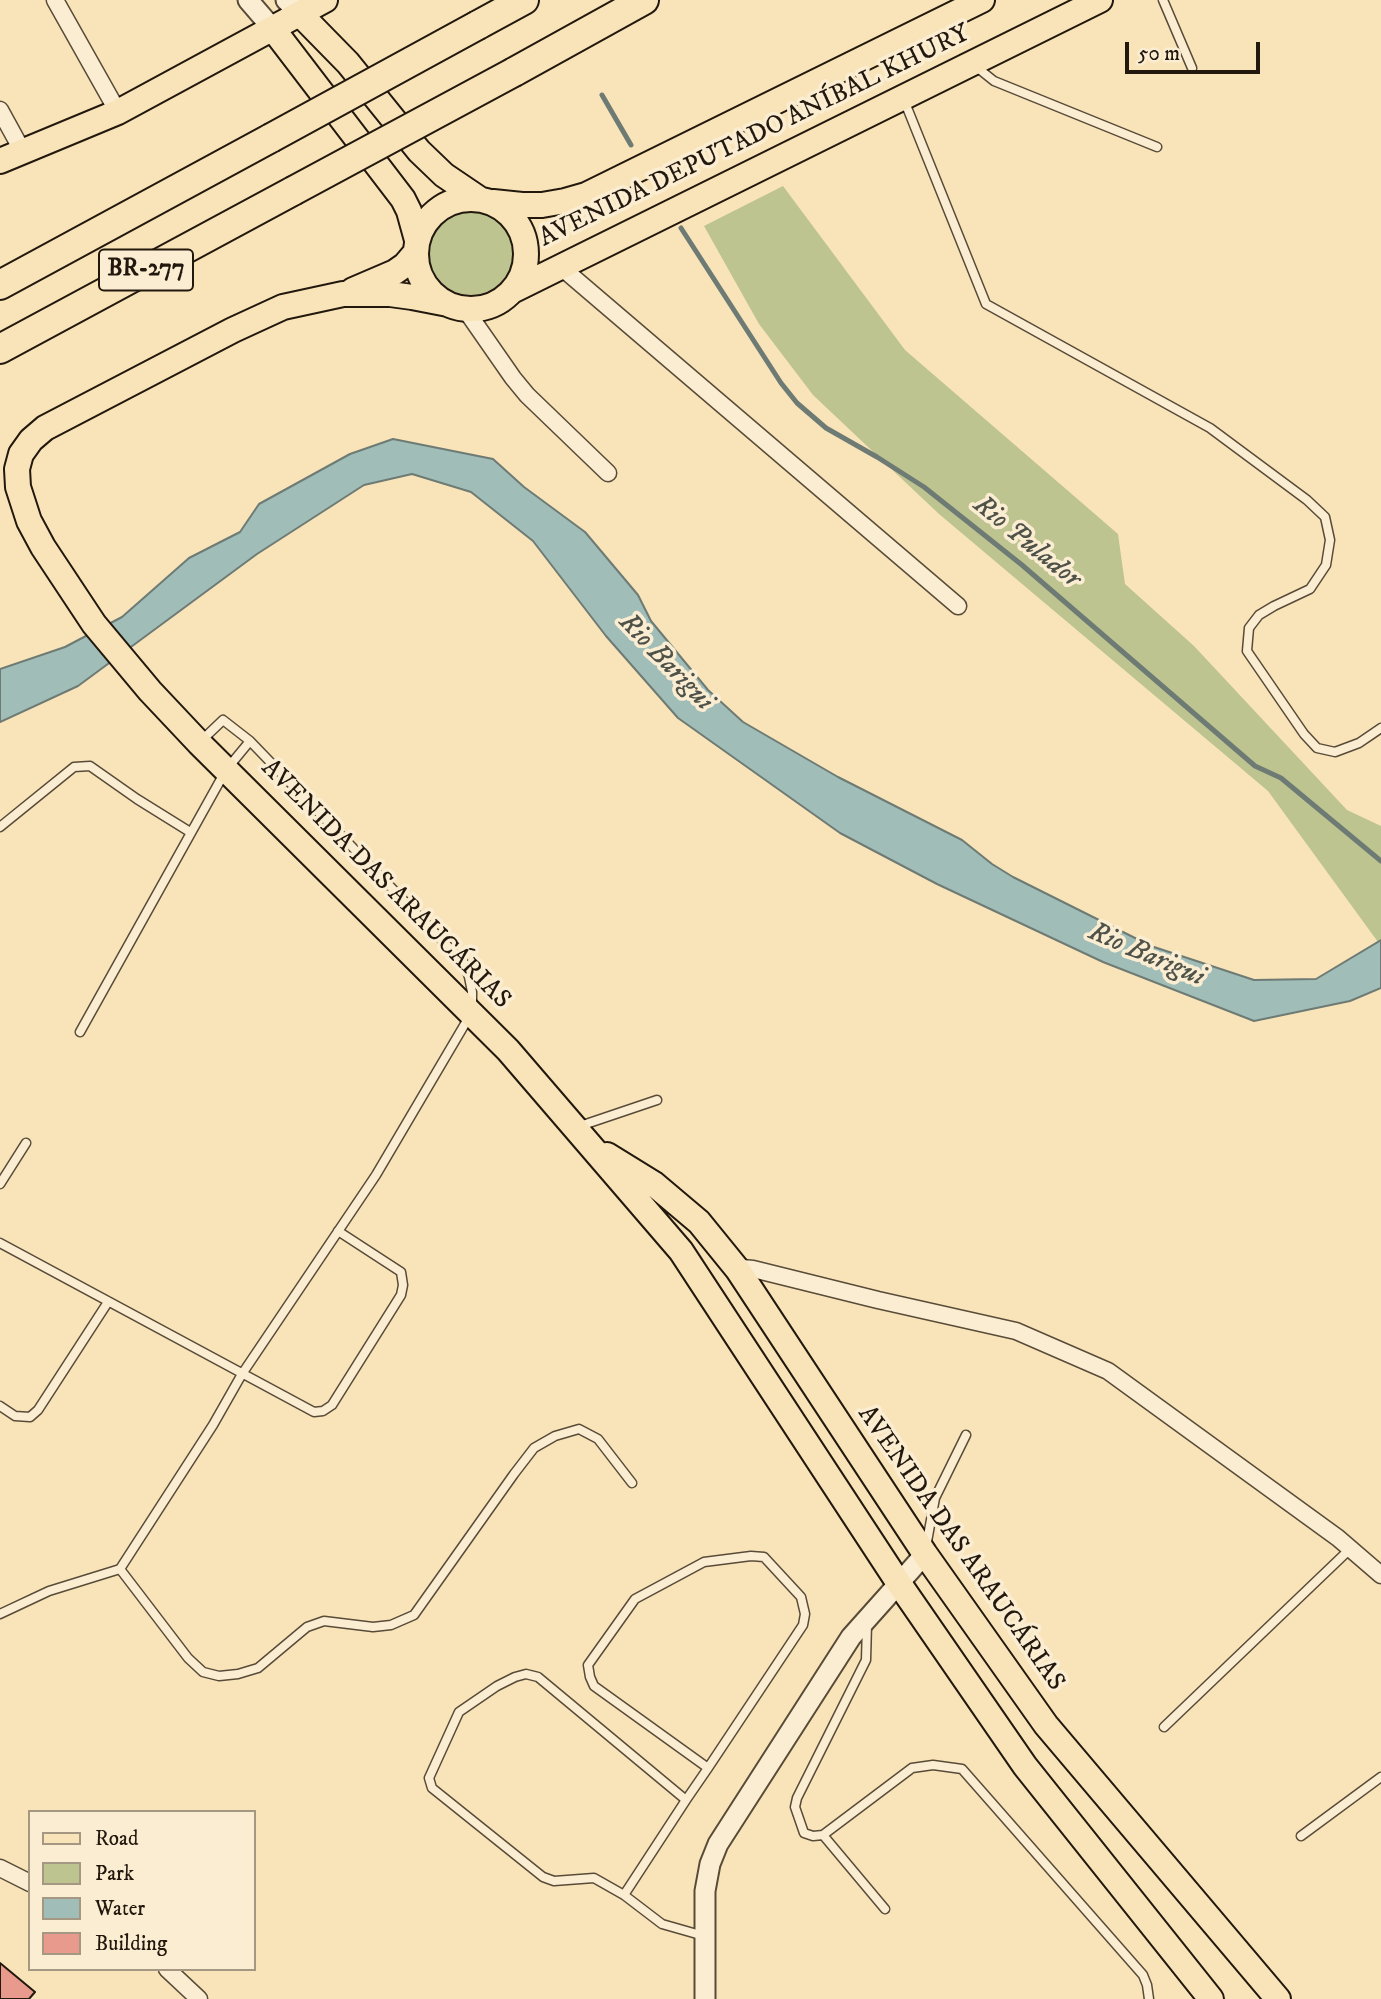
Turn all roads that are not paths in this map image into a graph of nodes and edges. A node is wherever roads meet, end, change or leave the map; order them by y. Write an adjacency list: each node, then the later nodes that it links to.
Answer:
1 (55, 0): 15 (street)
2 (248, 0): 10 (street)
3 (325, 0): 9 (main road)
4 (524, 0): 21 (highway, BR-277, bridge)
5 (644, 0): 25 (highway, BR-277, bridge)
6 (982, 0): 18 (main road, AVENIDA DEPUTADO ANÍBAL KHURY)
7 (1100, 0): 11 (main road, AVENIDA DEPUTADO ANÍBAL KHURY)
8 (1163, 0): 12 (lane)
9 (293, 7): 10 (main road); 18 (main road)
10 (273, 29): 15 (main road); 19 (main road)
11 (972, 63): 13 (main road, AVENIDA DEPUTADO ANÍBAL KHURY); 16 (lane)
12 (1192, 68)
13 (904, 97): 20 (main road, AVENIDA DEPUTADO ANÍBAL KHURY); 28 (lane)
14 (0, 110): 17 (street)
15 (118, 112): 17 (main road)
16 (1157, 147)
17 (11, 157)
18 (485, 200): 19 (main road); 22 (main road)
19 (417, 246): 23 (main road); 24 (main road)
20 (561, 267): 22 (main road, AVENIDA DEPUTADO ANÍBAL KHURY); 27 (street)
21 (0, 285)
22 (512, 291): 24 (main road)
23 (343, 294): 24 (main road); 30 (main road, AVENIDA DAS ARAUCÁRIAS)
24 (456, 307): 26 (street)
25 (0, 349)
26 (608, 473)
27 (958, 606)
28 (1381, 728)
29 (250, 741): 30 (lane); 31 (lane); 34 (lane)
30 (199, 743): 31 (main road, AVENIDA DAS ARAUCÁRIAS)
31 (226, 770): 33 (lane); 34 (main road, AVENIDA DAS ARAUCÁRIAS)
32 (0, 827): 33 (lane)
33 (190, 831): 35 (lane)
34 (472, 1012): 37 (main road, AVENIDA DAS ARAUCÁRIAS); 40 (lane)
35 (80, 1032)
36 (657, 1100): 37 (lane)
37 (581, 1136): 42 (main road, AVENIDA DAS ARAUCÁRIAS); 43 (main road, AVENIDA DAS ARAUCÁRIAS)
38 (26, 1143): 39 (lane)
39 (0, 1184)
40 (338, 1231): 45 (lane); 45 (lane)
41 (0, 1243): 44 (lane)
42 (681, 1251): 43 (main road); 53 (main road, AVENIDA DAS ARAUCÁRIAS)
43 (738, 1270): 49 (street); 50 (main road, AVENIDA DAS ARAUCÁRIAS)
44 (108, 1302): 45 (lane); 46 (lane)
45 (242, 1374): 51 (lane)
46 (0, 1406)
47 (966, 1435): 50 (lane)
48 (632, 1483): 51 (lane)
49 (1350, 1549): 52 (street); 56 (lane)
50 (925, 1554): 53 (street); 72 (main road, AVENIDA DAS ARAUCÁRIAS)
51 (120, 1569): 54 (lane)
52 (1381, 1575)
53 (898, 1583): 55 (street); 71 (main road, AVENIDA DAS ARAUCÁRIAS)
54 (0, 1614)
55 (867, 1617): 60 (lane); 66 (street)
56 (1164, 1727)
57 (708, 1768): 57 (lane); 59 (lane)
58 (1381, 1777): 61 (lane)
59 (685, 1800): 64 (lane); 64 (lane)
60 (823, 1835): 65 (lane); 70 (lane)
61 (1301, 1836)
62 (0, 1868): 63 (street)
63 (28, 1882)
64 (624, 1895): 66 (lane)
65 (885, 1909)
66 (704, 1936): 69 (street)
67 (169, 1971): 68 (street)
68 (199, 1999)
69 (705, 1999)
70 (1149, 1999)
71 (1211, 1999)
72 (1278, 1999)

